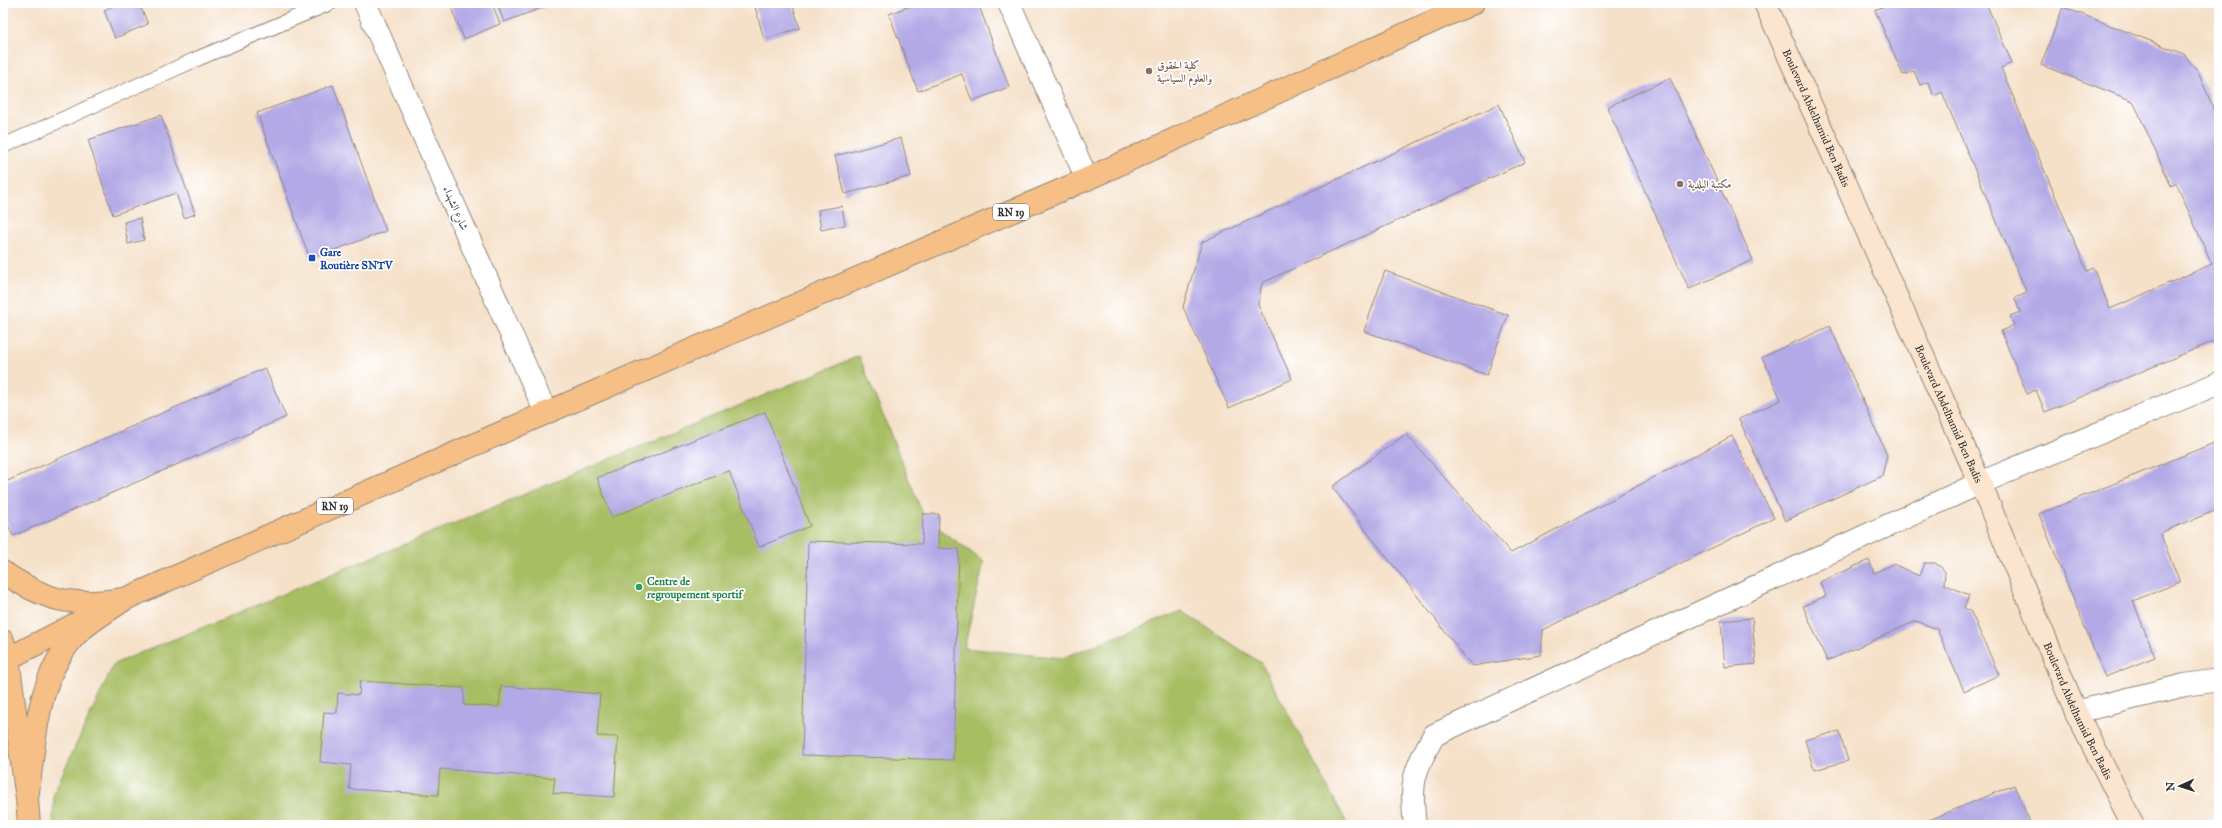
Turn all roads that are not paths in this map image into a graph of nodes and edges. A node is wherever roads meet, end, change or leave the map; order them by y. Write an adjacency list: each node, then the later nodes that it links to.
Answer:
1 (330, 3): 6 (lane)
2 (365, 3): 9 (street, شارع الشهداء)
3 (1009, 3): 7 (street)
4 (1473, 3): 7 (main road, RN 19)
5 (1765, 3): 10 (main road, Boulevard Abdelhamid Ben Badis)
6 (3, 146)
7 (1087, 179): 9 (main road, RN 19)
8 (2219, 383): 10 (street)
9 (546, 412): 12 (main road, RN 19)
10 (1980, 483): 15 (main road, Boulevard Abdelhamid Ben Badis); 18 (street)
11 (3, 572): 12 (main road)
12 (125, 599): 13 (main road, RN 19); 16 (main road)
13 (5, 654): 16 (main road)
14 (2219, 680): 15 (street)
15 (2076, 712): 19 (main road, Boulevard Abdelhamid Ben Badis)
16 (28, 799): 17 (main road)
17 (29, 825)
18 (1416, 825)
19 (2133, 825)

